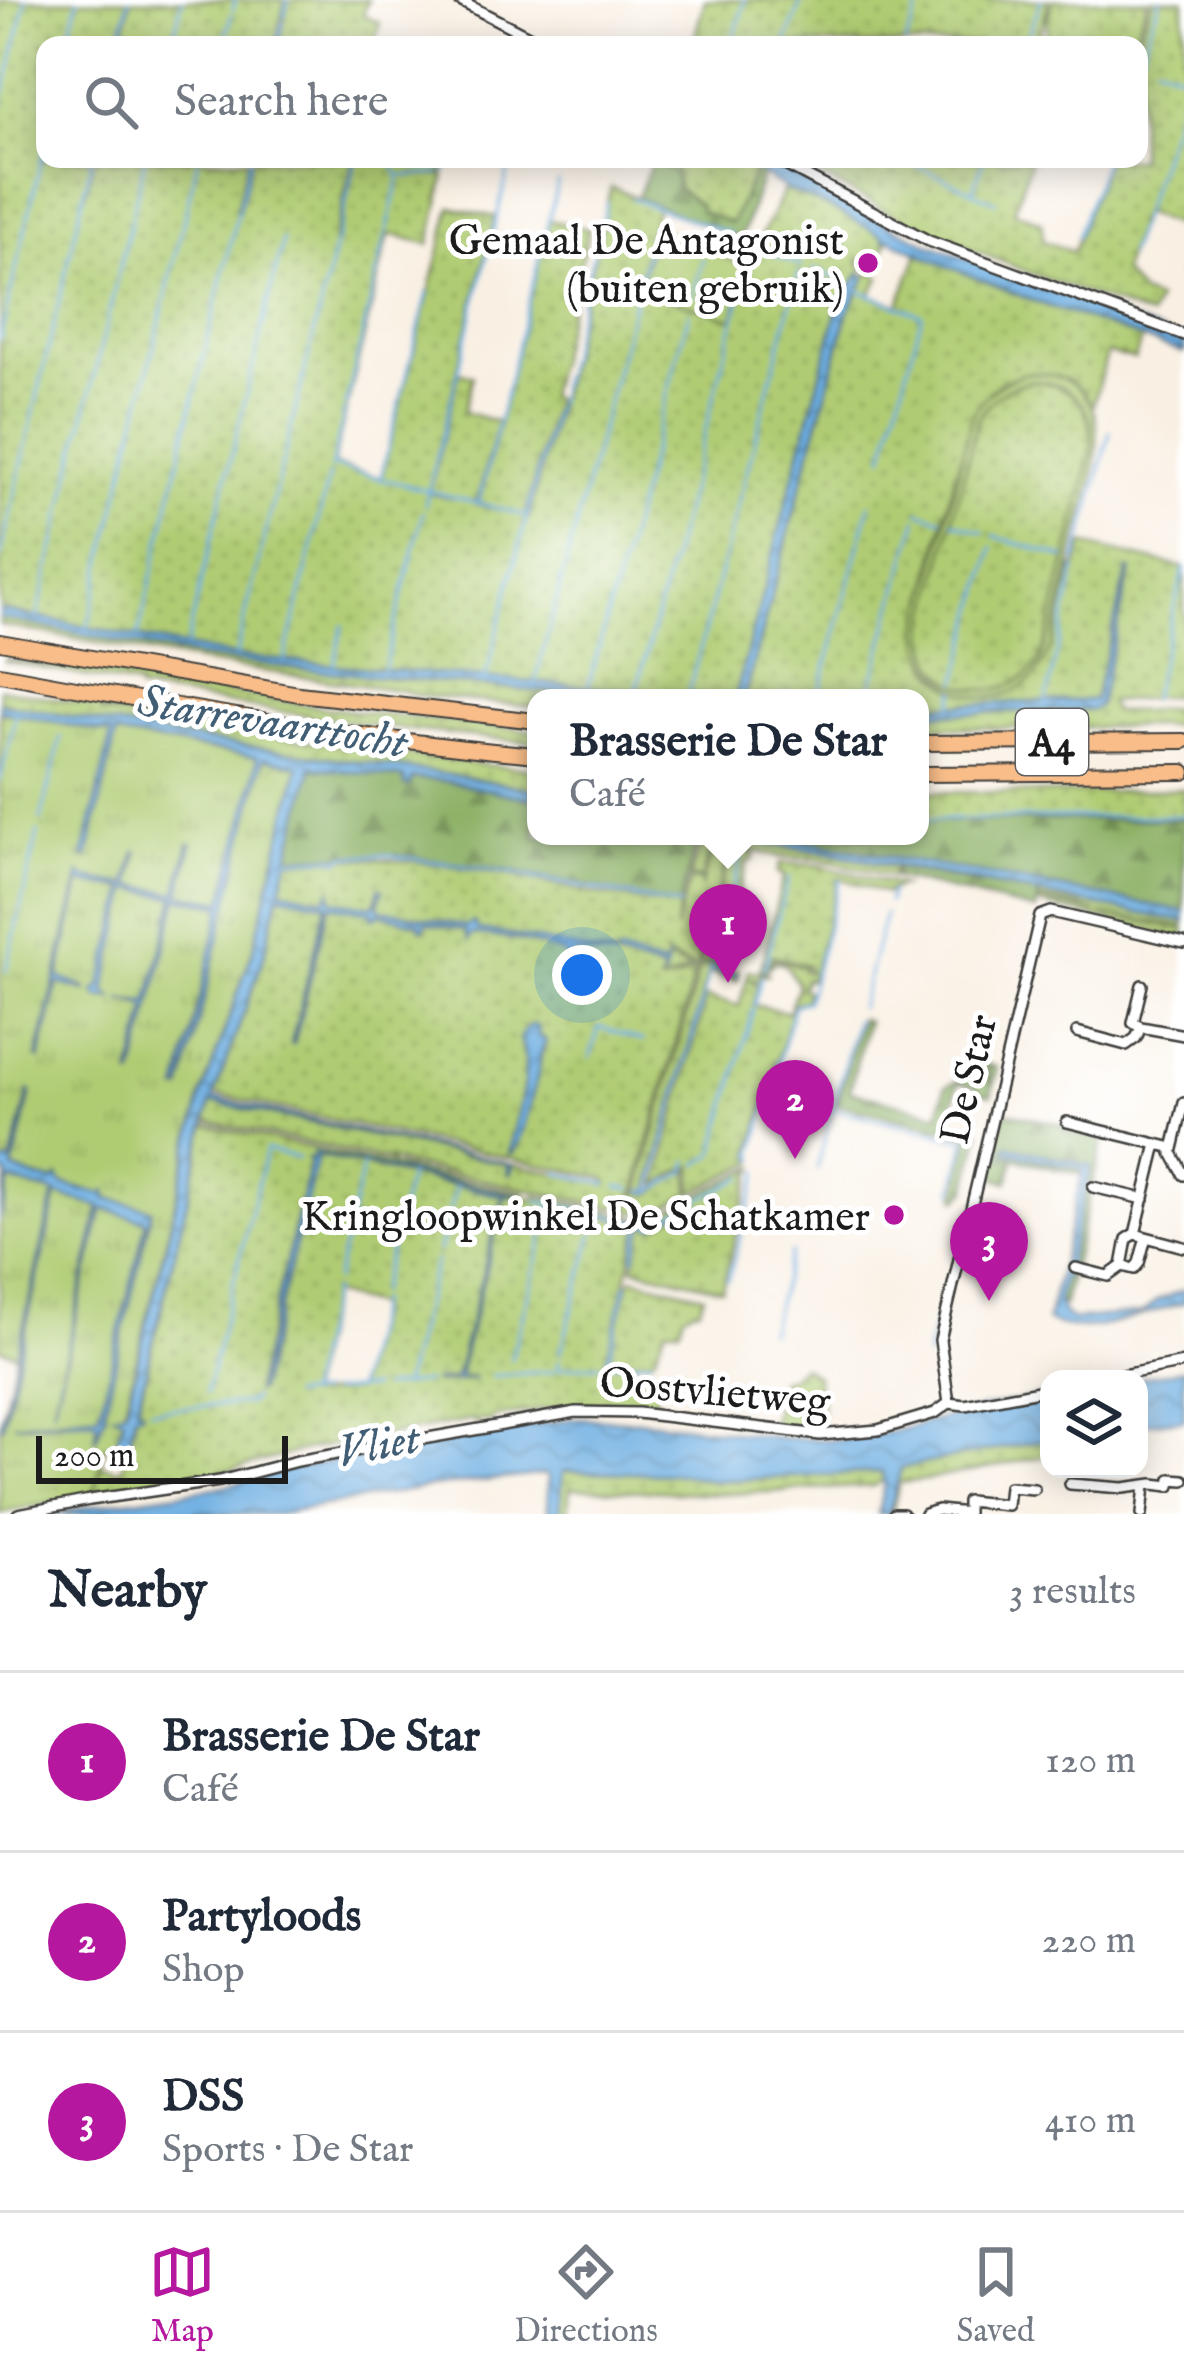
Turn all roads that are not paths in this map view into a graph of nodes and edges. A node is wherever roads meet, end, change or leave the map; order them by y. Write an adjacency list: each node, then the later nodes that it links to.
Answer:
1 (458, 0): 3 (street)
2 (490, 0): 3 (street)
3 (484, 14): 4 (street)
4 (528, 36)
5 (791, 168): 6 (street)
6 (1184, 335)
7 (0, 642): 9 (highway)
8 (0, 674): 12 (highway)
9 (527, 721)
10 (1184, 741): 11 (highway, A4)
11 (929, 743)
12 (527, 754)
13 (1184, 772): 14 (highway, A4)
14 (929, 774)
15 (1184, 943): 34 (street, De Star)
16 (1142, 986): 17 (street)
17 (1141, 1027): 18 (street); 19 (street)
18 (1077, 1032)
19 (1184, 1035)
20 (1184, 1102): 23 (street)
21 (1067, 1122): 22 (street)
22 (1157, 1144): 23 (street); 26 (street)
23 (1173, 1148): 24 (street)
24 (1184, 1175)
25 (1093, 1187): 26 (street)
26 (1144, 1199): 27 (street)
27 (1140, 1236): 28 (street); 29 (street); 29 (street)
28 (1184, 1247)
29 (1122, 1266): 30 (street)
30 (1076, 1268)
31 (1184, 1363): 32 (street)
32 (1148, 1370)
33 (1040, 1391): 34 (street, Oostvlietweg)
34 (949, 1403): 39 (street, Oostvlietweg)
35 (1184, 1480): 37 (street)
36 (1070, 1484): 37 (street)
37 (1145, 1486): 42 (street)
38 (1034, 1489): 41 (street)
39 (18, 1514)
40 (925, 1514): 41 (street)
41 (967, 1514)
42 (1142, 1514)

